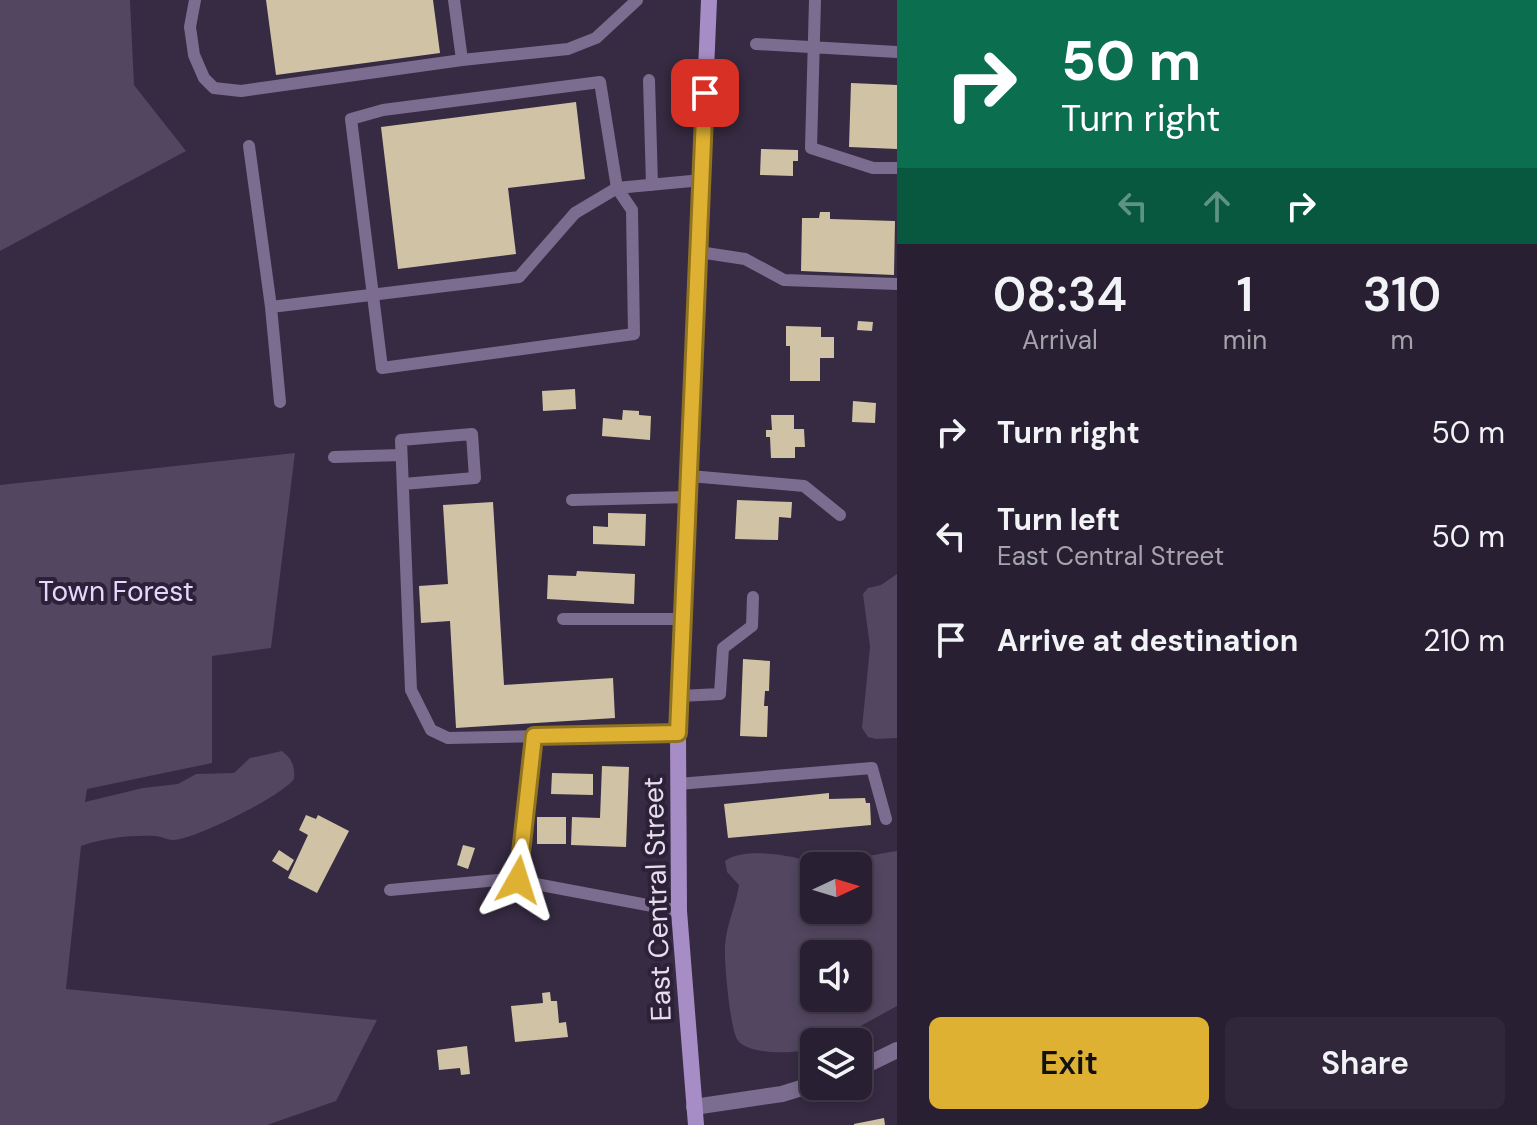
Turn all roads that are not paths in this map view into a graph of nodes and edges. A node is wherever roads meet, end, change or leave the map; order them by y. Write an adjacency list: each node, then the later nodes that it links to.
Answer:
1 (195, 0): 9 (lane)
2 (454, 0): 9 (lane)
3 (637, 0): 9 (lane)
4 (709, 0): 13 (main road, East Central Street)
5 (815, 0): 7 (lane)
6 (756, 44): 7 (lane)
7 (814, 47): 8 (lane); 12 (lane)
8 (897, 52)
9 (462, 60)
10 (649, 80): 14 (lane)
11 (249, 146): 19 (lane)
12 (897, 168)
13 (702, 180): 14 (lane); 16 (main road, East Central Street)
14 (652, 185): 15 (lane)
15 (617, 188): 18 (lane); 18 (lane); 18 (lane)
16 (699, 252): 17 (lane); 23 (main road, East Central Street)
17 (897, 284)
18 (371, 295): 19 (lane)
19 (271, 307): 20 (lane)
20 (280, 402)
21 (401, 455): 22 (lane); 24 (lane); 24 (lane)
22 (334, 457)
23 (690, 476): 25 (main road, East Central Street); 27 (lane)
24 (403, 484): 33 (lane)
25 (689, 497): 26 (lane); 30 (main road, East Central Street)
26 (572, 500)
27 (840, 515)
28 (753, 597): 31 (lane)
29 (563, 619): 30 (lane)
30 (683, 619): 31 (main road, East Central Street)
31 (680, 696): 32 (main road, East Central Street)
32 (678, 733): 33 (lane); 34 (main road, East Central Street)
33 (534, 736): 36 (lane)
34 (678, 784): 35 (lane); 38 (main road, East Central Street)
35 (886, 819)
36 (518, 880): 37 (lane); 38 (lane)
37 (390, 890)
38 (679, 911): 42 (main road, East Central Street)
39 (897, 1050): 40 (street)
40 (872, 1062)
41 (800, 1088): 42 (street)
42 (694, 1107): 43 (main road, East Central Street)
43 (696, 1125)

